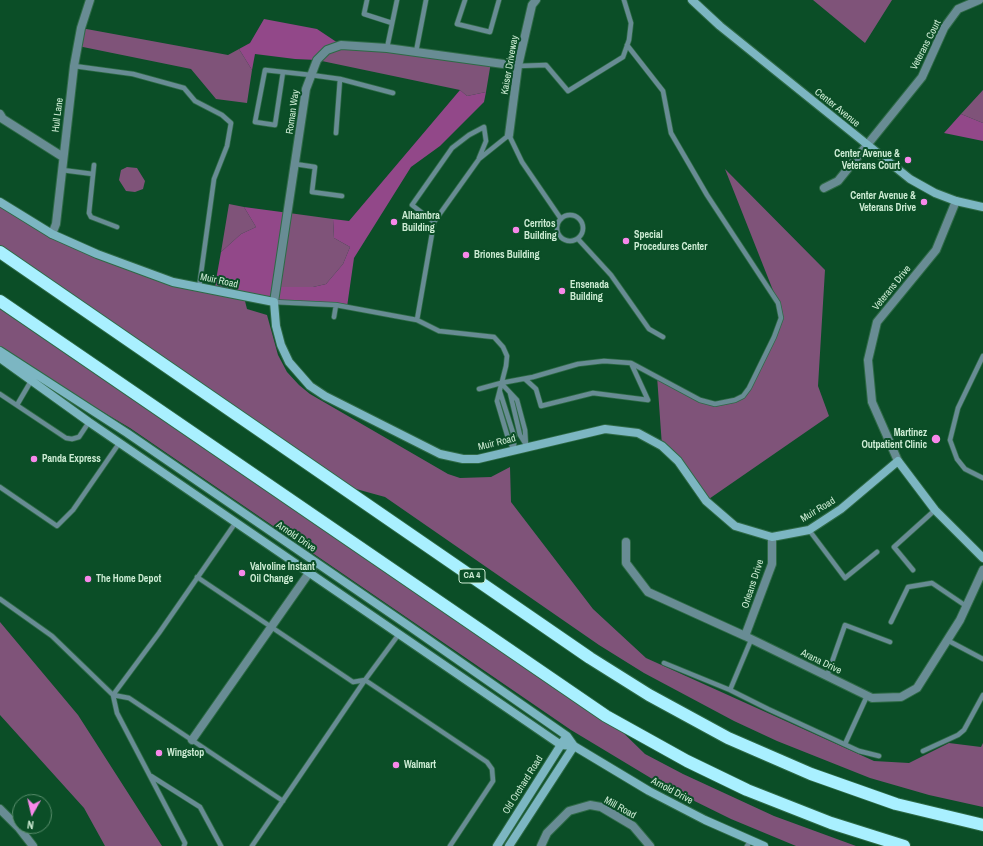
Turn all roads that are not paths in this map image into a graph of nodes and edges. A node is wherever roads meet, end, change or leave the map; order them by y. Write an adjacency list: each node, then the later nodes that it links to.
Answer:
1 (90, 0): 15 (street, Hull Lane)
2 (368, 0): 11 (lane)
3 (397, 0): 11 (lane)
4 (426, 0): 14 (lane)
5 (465, 0): 6 (lane)
6 (499, 0)
7 (536, 0): 16 (street, Kaiser Driveway)
8 (624, 0): 12 (lane)
9 (692, 0): 24 (street, Center Avenue)
10 (980, 0): 24 (street, Veterans Court)
11 (392, 23): 13 (lane)
12 (627, 45): 16 (lane); 52 (lane)
13 (387, 48): 14 (street, Roman Way); 18 (street, Roman Way)
14 (416, 52): 16 (street, Roman Way)
15 (74, 66): 25 (street, Hull Lane); 42 (lane)
16 (518, 66): 23 (street, Kaiser Driveway)
17 (283, 72): 17 (lane); 18 (lane)
18 (311, 75): 19 (lane); 27 (street, Roman Way)
19 (340, 79): 20 (lane); 22 (lane)
20 (393, 93)
21 (0, 114): 25 (street)
22 (336, 133)
23 (509, 135): 26 (lane); 36 (lane)
24 (868, 146): 31 (street, Veterans Court); 33 (street, Center Avenue)
25 (63, 157): 29 (street, Hull Lane)
26 (479, 159): 37 (lane); 37 (lane)
27 (296, 164): 32 (lane); 44 (street, Roman Way)
28 (94, 165): 30 (lane)
29 (62, 170): 30 (lane); 39 (street, Hull Lane)
30 (93, 174): 38 (lane)
31 (824, 188)
32 (342, 196)
33 (956, 201): 35 (street, Center Avenue); 63 (street, Veterans Drive)
34 (0, 202): 39 (street, Muir Road)
35 (983, 207)
36 (561, 219): 40 (lane); 40 (lane)
37 (434, 222): 47 (lane)
38 (117, 227)
39 (52, 234): 42 (street, Muir Road)
40 (578, 239): 48 (lane)
41 (0, 252): 104 (highway, CA 4)
42 (199, 288): 44 (street, Muir Road)
43 (0, 300): 116 (highway)
44 (274, 302): 45 (lane); 62 (street, Muir Road)
45 (336, 305): 46 (lane); 47 (lane)
46 (334, 317)
47 (417, 320): 55 (lane)
48 (663, 337)
49 (0, 351): 73 (street, Arnold Drive)
50 (983, 356): 64 (lane)
51 (0, 358): 54 (street)
52 (631, 363): 53 (lane); 53 (lane)
53 (525, 379): 55 (lane)
54 (31, 381): 58 (lane); 59 (street)
55 (501, 383): 56 (lane); 61 (lane); 62 (lane)
56 (479, 388)
57 (0, 394): 58 (lane)
58 (17, 405): 59 (lane)
59 (89, 422): 60 (street)
60 (120, 442): 65 (lane); 67 (street)
61 (526, 446): 62 (street, Muir Road); 69 (street, Muir Road)
62 (514, 450)
63 (898, 461): 66 (street); 68 (street, Muir Road)
64 (983, 478)
65 (0, 487)
66 (935, 510): 72 (street); 74 (lane)
67 (236, 522): 76 (street); 77 (lane)
68 (809, 530): 69 (street, Muir Road); 71 (lane)
69 (772, 537): 83 (street, Orleans Drive)
70 (626, 542): 83 (street, Arana Drive)
71 (878, 552)
72 (983, 558)
73 (316, 563): 76 (street); 94 (street, Arnold Drive)
74 (913, 570)
75 (983, 570): 79 (street, Arana Drive)
76 (309, 572): 81 (street); 82 (street)
77 (197, 577): 81 (lane); 91 (lane)
78 (0, 599): 91 (lane)
79 (966, 606): 80 (lane); 84 (street, Arana Drive)
80 (891, 622)
81 (271, 627): 89 (lane); 95 (street)
82 (399, 634): 89 (lane); 97 (street)
83 (748, 638): 88 (street, Arana Drive); 90 (lane)
84 (947, 640): 86 (lane); 93 (street, Arana Drive)
85 (890, 642): 88 (lane)
86 (983, 659)
87 (664, 663): 90 (lane)
88 (827, 676): 93 (street, Arana Drive)
89 (365, 680): 102 (lane); 110 (lane)
90 (730, 690): 96 (lane)
91 (113, 695): 95 (lane); 101 (lane)
92 (983, 695): 99 (lane)
93 (867, 696): 96 (lane)
94 (567, 736): 97 (street, Old Orchard Road); 98 (street, Arnold Drive)
95 (192, 740): 102 (lane)
96 (845, 744): 100 (lane)
97 (561, 745): 98 (street, Arnold Drive); 111 (street, Old Orchard Road)
98 (574, 746): 105 (street, Arnold Drive); 112 (street, Old Orchard Road)
99 (923, 751)
100 (879, 756)
101 (150, 776): 107 (lane); 108 (lane)
102 (283, 801): 109 (lane)
103 (0, 809): 106 (street)
104 (983, 825)
105 (749, 843): 115 (street, Arnold Drive)
106 (33, 846)
107 (184, 846)
108 (221, 846)
109 (252, 846)
110 (450, 846)
111 (497, 846)
112 (509, 846)
113 (541, 846): 114 (street, Mill Road)
114 (650, 846)
115 (764, 846)
116 (904, 846)

